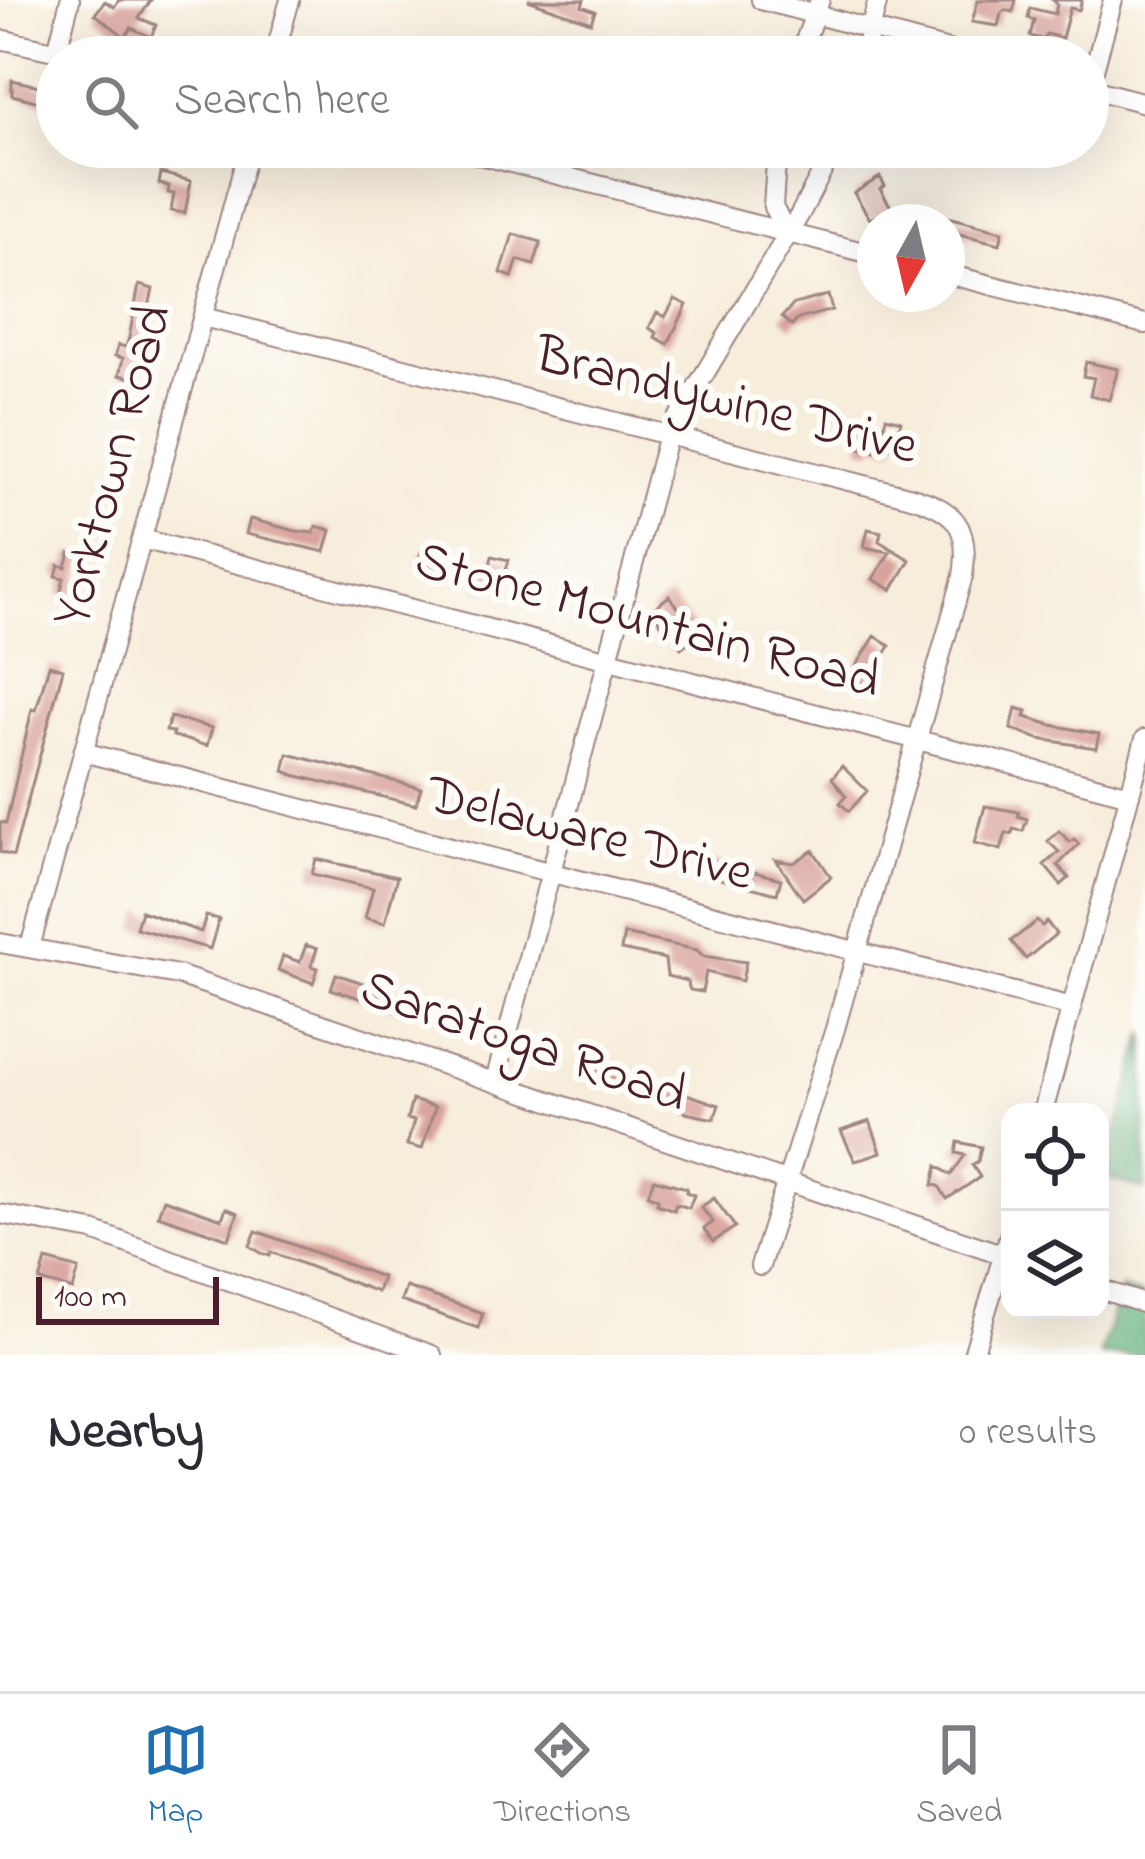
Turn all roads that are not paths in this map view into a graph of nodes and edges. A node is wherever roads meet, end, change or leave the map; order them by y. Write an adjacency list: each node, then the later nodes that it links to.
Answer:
1 (70, 0): 8 (street)
2 (290, 0): 9 (street)
3 (761, 0): 6 (street)
4 (878, 0): 7 (street)
5 (1113, 0): 13 (street)
6 (817, 7): 7 (street); 10 (street)
7 (870, 29): 11 (street); 12 (street)
8 (61, 36)
9 (280, 36)
10 (807, 36)
11 (868, 36)
12 (896, 36)
13 (1103, 36)
14 (0, 39): 15 (street)
15 (36, 47)
16 (1109, 93): 17 (street)
17 (1145, 103)
18 (243, 168): 25 (street, Yorktown Road)
19 (531, 168): 22 (street)
20 (776, 168): 22 (street)
21 (823, 168): 22 (street)
22 (787, 233): 23 (street); 27 (street)
23 (857, 250)
24 (965, 279): 26 (street)
25 (203, 317): 27 (street, Brandywine Drive); 28 (street, Yorktown Road)
26 (1145, 324)
27 (668, 435): 29 (street); 30 (street, Brandywine Drive)
28 (142, 539): 29 (street, Stone Mountain Road); 32 (street, Yorktown Road)
29 (607, 659): 30 (street, Stone Mountain Road); 34 (street)
30 (914, 739): 33 (street, Stone Mountain Road); 37 (street, Brandywine Drive)
31 (1145, 740): 33 (street)
32 (83, 752): 34 (street, Delaware Drive); 36 (street, Yorktown Road)
33 (1130, 795): 38 (street)
34 (548, 874): 37 (street, Delaware Drive); 39 (street)
35 (0, 943): 36 (street, Saratoga Road)
36 (30, 947): 39 (street, Saratoga Road)
37 (854, 950): 38 (street, Delaware Drive); 41 (street, Brandywine Drive)
38 (1072, 1007): 40 (street)
39 (495, 1081): 41 (street, Saratoga Road)
40 (1045, 1103)
41 (788, 1181): 43 (street, Saratoga Road); 44 (street, Brandywine Drive)
42 (0, 1214): 48 (street)
43 (1001, 1254)
44 (760, 1266)
45 (1001, 1273): 49 (street)
46 (1109, 1292): 47 (street)
47 (1145, 1304)
48 (431, 1355)
49 (973, 1355)

